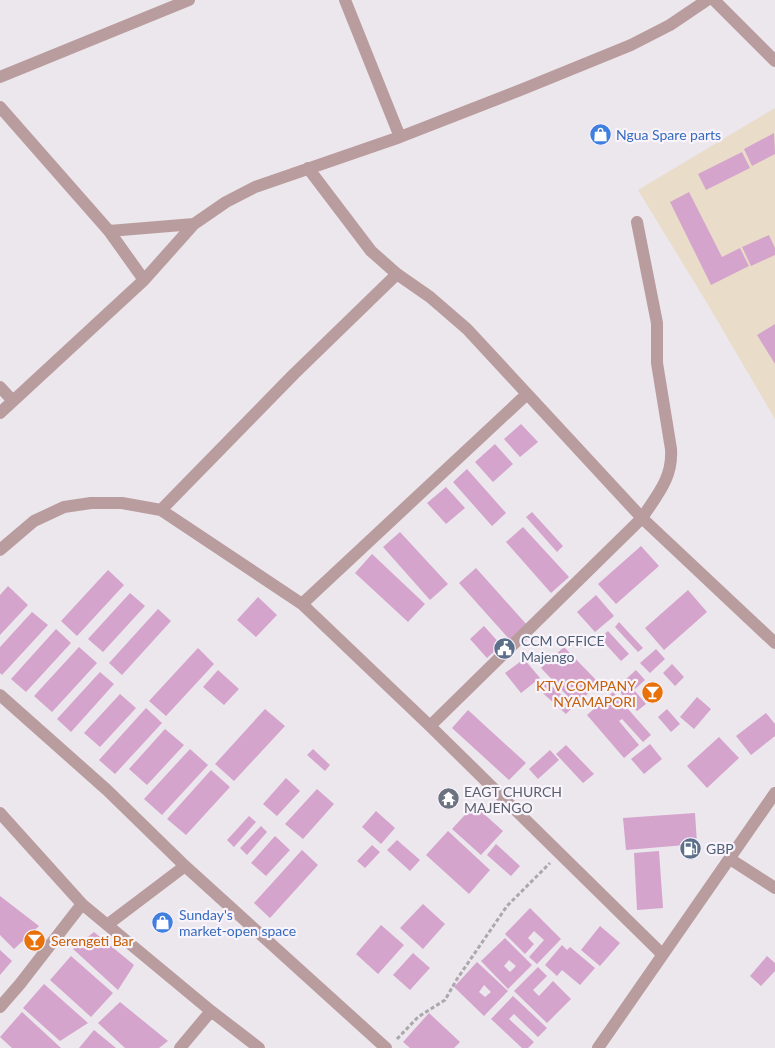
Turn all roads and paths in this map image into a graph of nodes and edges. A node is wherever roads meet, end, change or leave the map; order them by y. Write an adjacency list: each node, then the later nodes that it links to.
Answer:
1 (189, 0): 6 (street)
2 (345, 0): 8 (street)
3 (707, 0): 8 (street)
4 (714, 0): 5 (street)
5 (775, 62)
6 (0, 77)
7 (0, 108): 12 (street)
8 (400, 137): 9 (street)
9 (308, 168): 11 (street); 13 (street)
10 (636, 222): 20 (street)
11 (194, 224): 12 (street); 14 (street)
12 (109, 231): 14 (street)
13 (397, 274): 16 (street); 19 (street)
14 (144, 280): 17 (street)
15 (0, 387): 17 (street)
16 (527, 394): 20 (street); 22 (street)
17 (13, 401): 18 (street)
18 (0, 413)
19 (161, 510): 21 (street); 22 (street)
20 (642, 518): 23 (street); 25 (street)
21 (0, 550)
22 (302, 604): 25 (street)
23 (775, 643)
24 (0, 696): 30 (street)
25 (430, 726): 28 (street)
26 (775, 793): 29 (street)
27 (0, 813): 32 (street)
28 (560, 854): 34 (street); 37 (path)
29 (730, 859): 31 (street); 34 (street)
30 (185, 866): 33 (street); 37 (street)
31 (775, 888)
32 (82, 904): 33 (street); 35 (street)
33 (107, 925): 36 (street)
34 (662, 954): 40 (street)
35 (0, 1007)
36 (210, 1011): 38 (street); 39 (street)
37 (390, 1045)
38 (180, 1048)
39 (259, 1048)
40 (598, 1048)

